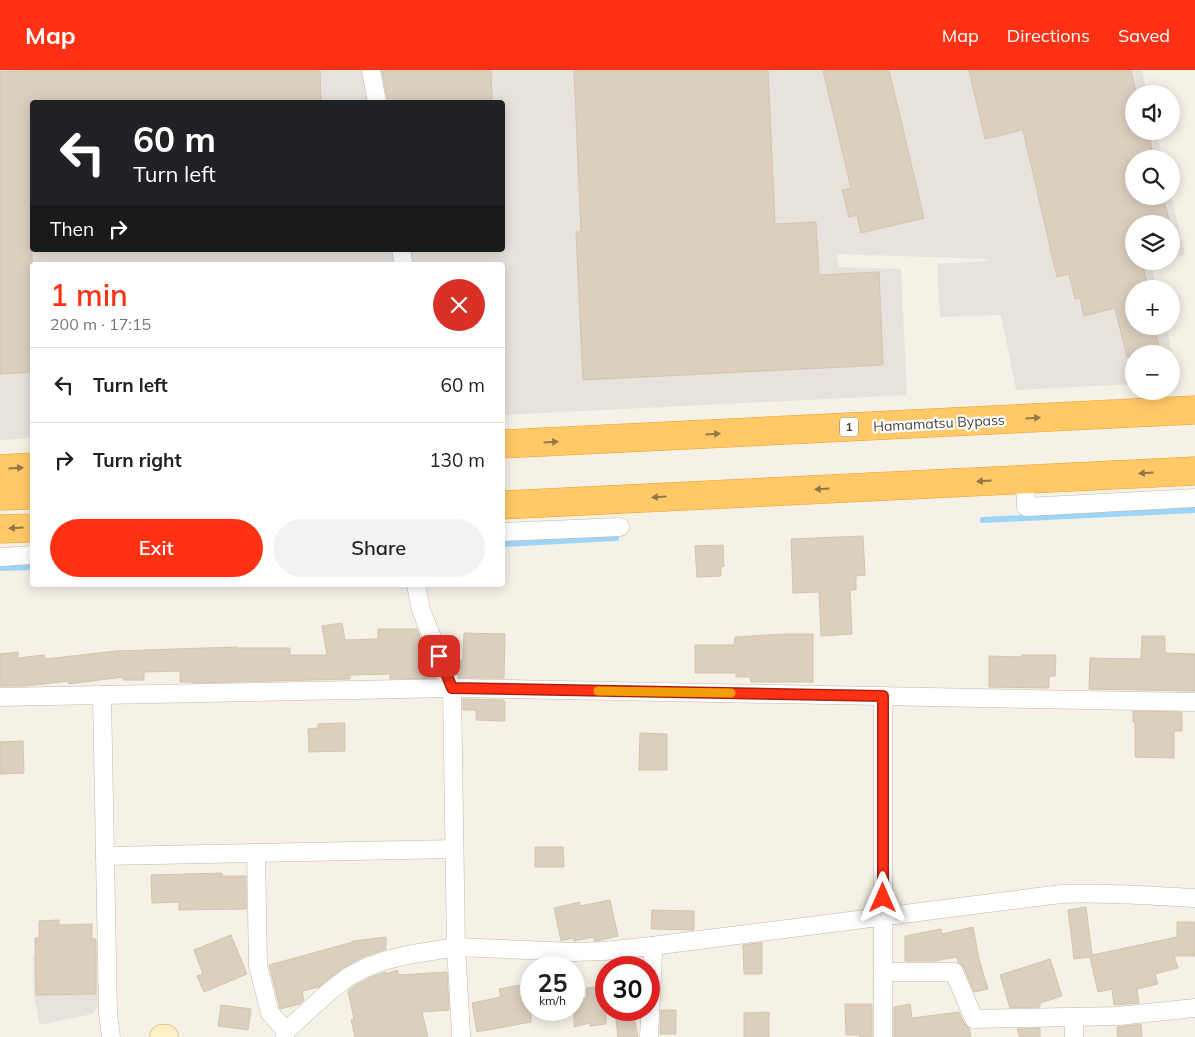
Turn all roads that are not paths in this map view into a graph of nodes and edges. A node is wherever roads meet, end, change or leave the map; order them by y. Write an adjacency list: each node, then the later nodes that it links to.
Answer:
1 (371, 70): 2 (street)
2 (377, 100)
3 (1195, 410): 4 (highway, Hamamatsu Bypass / 1, one-way to 3)
4 (505, 444)
5 (30, 468): 6 (highway, one-way to 5)
6 (0, 469)
7 (1195, 471): 8 (highway, one-way to 8)
8 (1025, 479): 11 (street); 12 (highway, one-way to 12)
9 (30, 495): 10 (highway)
10 (0, 496)
11 (1195, 498)
12 (505, 504)
13 (620, 527): 16 (street)
14 (30, 528): 15 (highway, one-way to 15)
15 (0, 529)
16 (505, 532)
17 (30, 555): 18 (street)
18 (0, 557)
19 (416, 587): 20 (street)
20 (452, 688): 21 (street); 22 (street); 25 (street)
21 (102, 695): 23 (street); 27 (street)
22 (883, 696): 24 (street); 29 (street)
23 (0, 697)
24 (1195, 702)
25 (454, 849): 26 (street); 31 (street)
26 (256, 853): 27 (street); 35 (street)
27 (105, 856): 36 (street)
28 (1195, 898): 29 (street)
29 (883, 916): 30 (street); 32 (street)
30 (652, 946): 31 (street); 40 (street)
31 (456, 947): 35 (street); 39 (street)
32 (883, 972): 34 (street); 41 (street)
33 (1195, 1008): 34 (street)
34 (1074, 1017): 42 (street)
35 (285, 1034)
36 (111, 1037)
37 (162, 1037): 38 (street)
38 (166, 1037)
39 (461, 1037)
40 (649, 1037)
41 (883, 1037)
42 (1074, 1037)

